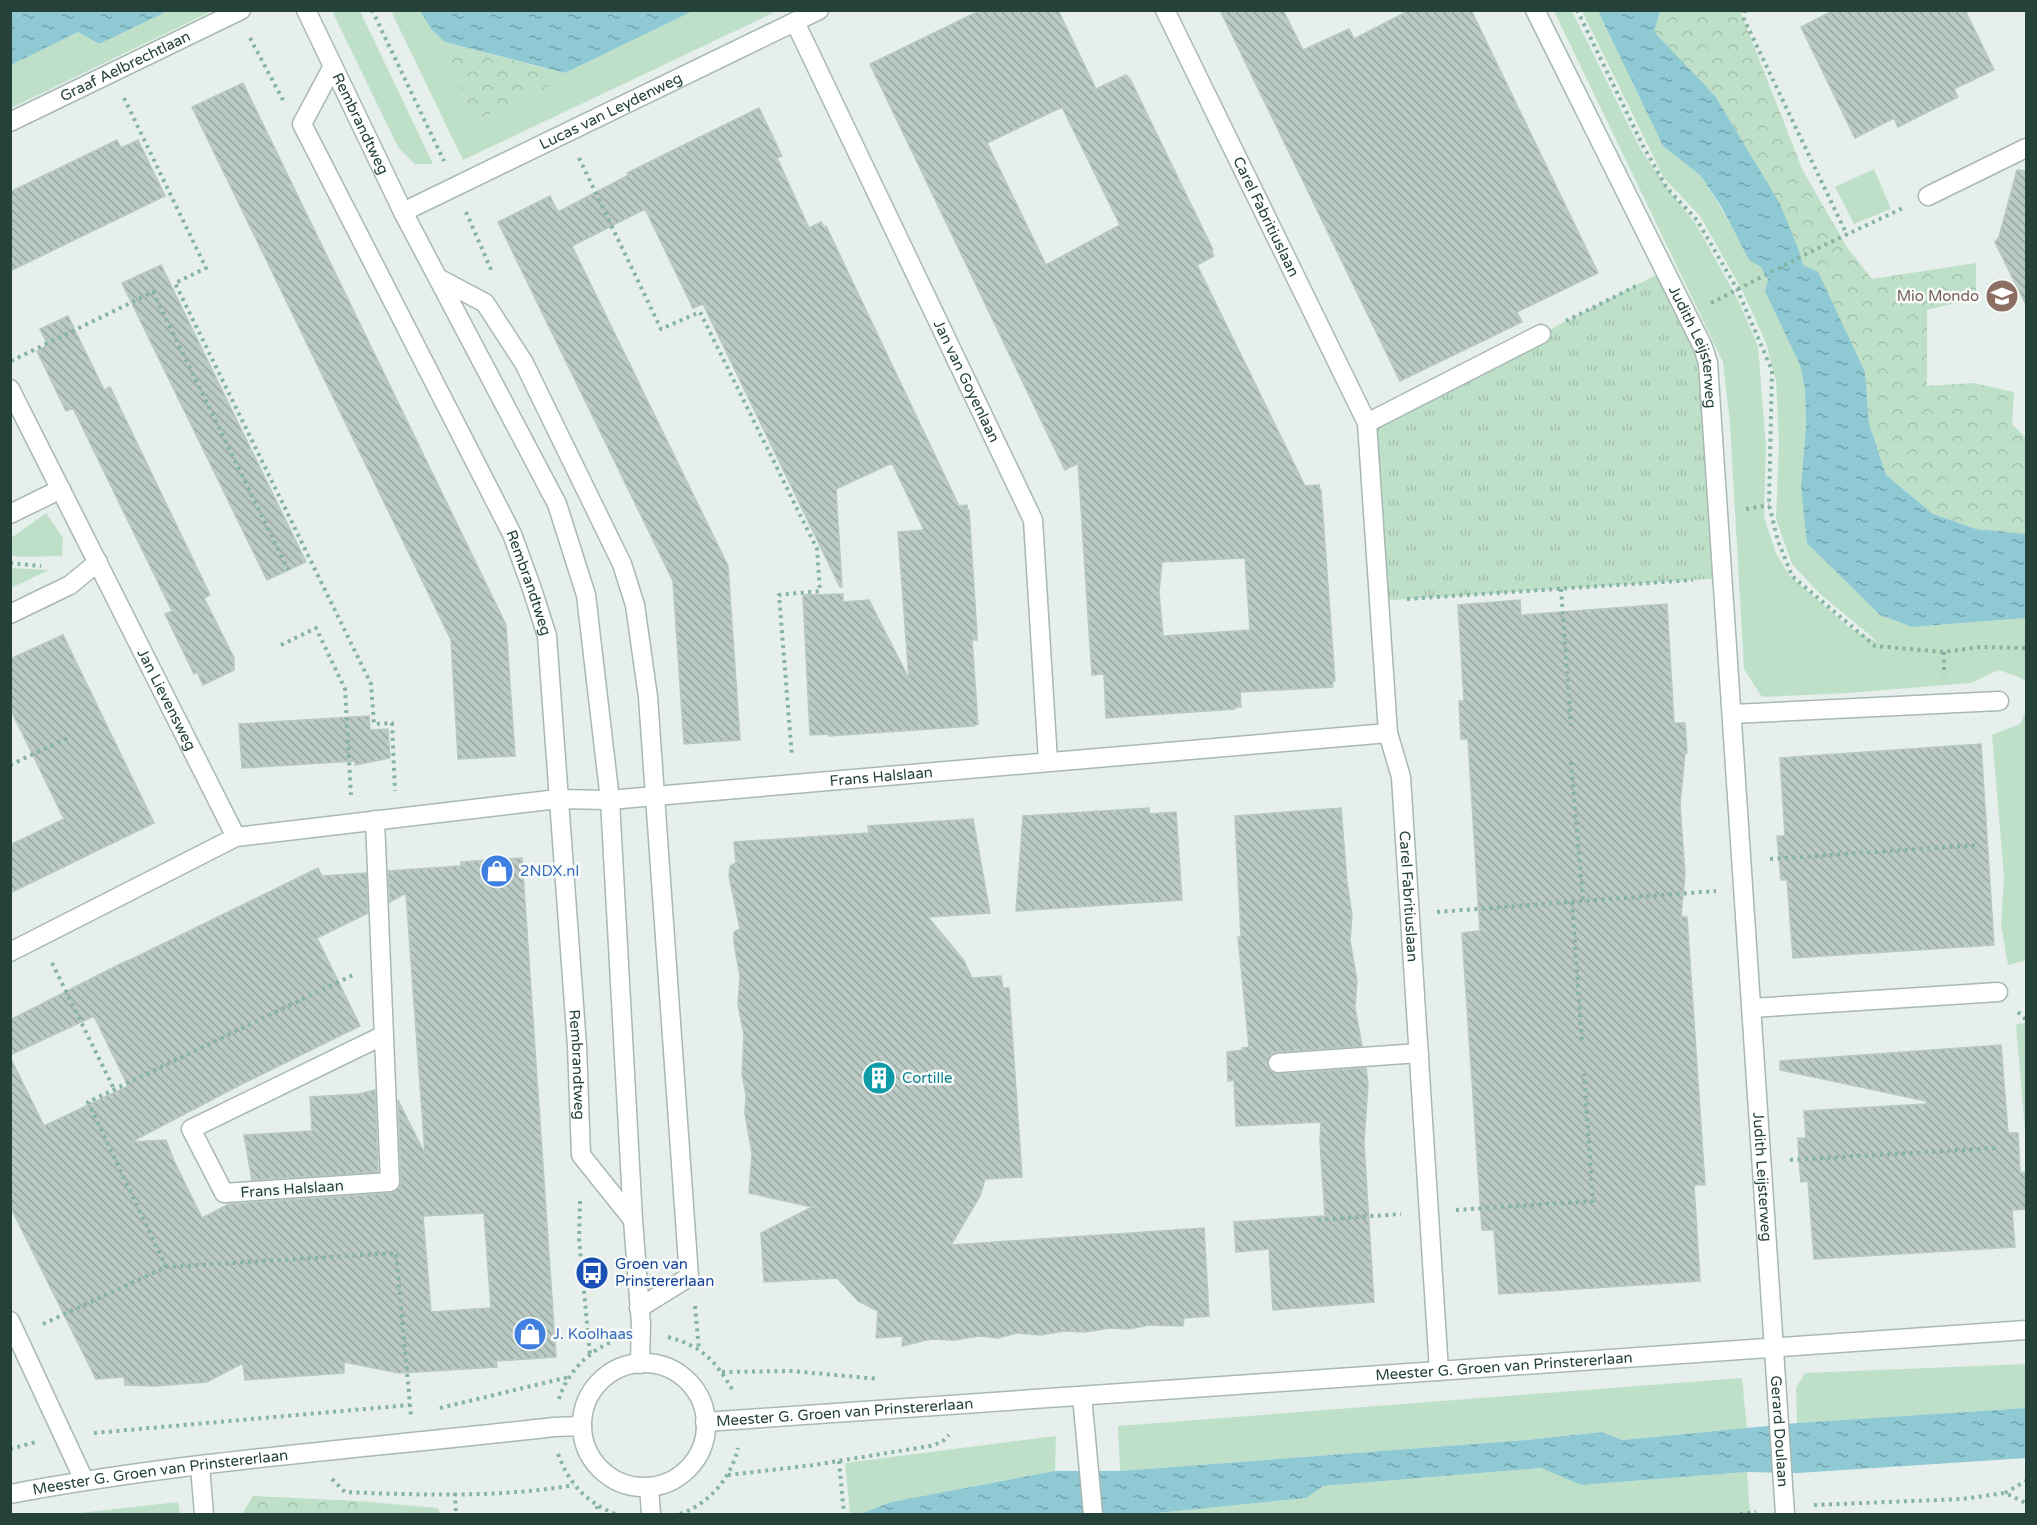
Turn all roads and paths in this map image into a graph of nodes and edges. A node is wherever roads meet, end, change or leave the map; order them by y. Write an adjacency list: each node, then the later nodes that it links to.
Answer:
1 (306, 10): 10 (street, Rembrandtweg)
2 (372, 10): 16 (path)
3 (819, 10): 9 (street, Lucas van Leydenweg)
4 (1165, 10): 26 (street, Carel Fabritiuslaan)
5 (1535, 10): 20 (street, Judith Leijsterweg)
6 (1577, 10): 22 (path)
7 (1745, 10): 19 (path)
8 (239, 11): 11 (street, Graaf Aelbrechtlaan); 13 (path)
9 (795, 22): 14 (street, Lucas van Leydenweg); 42 (street, Jan van Goyenlaan)
10 (333, 66): 13 (street, Rembrandtweg); 18 (street, Rembrandtweg)
11 (112, 73): 12 (street, Graaf Aelbrechtlaan); 49 (path)
12 (10, 122)
13 (302, 124): 47 (street, Rembrandtweg)
14 (567, 133): 16 (street, Lucas van Leydenweg); 45 (path)
15 (2026, 148): 17 (street)
16 (457, 186): 18 (street, Lucas van Leydenweg)
17 (1928, 196): 19 (path)
18 (403, 212): 21 (street, Rembrandtweg)
19 (1847, 235): 22 (path)
20 (1665, 271): 23 (path); 31 (street, Judith Leijsterweg)
21 (438, 278): 46 (street); 48 (street, Rembrandtweg)
22 (1737, 289): 36 (path)
23 (1541, 334): 26 (street)
24 (10, 361): 30 (path)
25 (10, 389): 27 (street, Jan Lievensweg)
26 (1367, 423): 33 (street, Carel Fabritiuslaan)
27 (61, 489): 28 (street); 29 (street, Jan Lievensweg)
28 (10, 514)
29 (98, 562): 34 (street); 52 (street, Jan Lievensweg)
30 (288, 570)
31 (1724, 578): 32 (path); 38 (street, Judith Leijsterweg)
32 (1561, 589): 33 (path); 39 (path)
33 (1378, 601): 40 (street, Carel Fabritiuslaan)
34 (10, 614)
35 (281, 645): 51 (path)
36 (2026, 648)
37 (2000, 701): 38 (street)
38 (1732, 714): 54 (street, Judith Leijsterweg)
39 (1571, 726)
40 (1388, 733): 42 (street, Frans Halslaan); 58 (street, Carel Fabritiuslaan)
41 (70, 737): 44 (path)
42 (1048, 761): 45 (street, Frans Halslaan)
43 (1572, 762): 56 (path)
44 (10, 765)
45 (794, 784): 46 (street, Frans Halslaan)
46 (655, 796): 48 (street, Frans Halslaan); 77 (street)
47 (558, 799): 48 (street, Frans Halslaan); 49 (street, Frans Halslaan); 71 (street, Rembrandtweg)
48 (610, 800): 74 (street, Rembrandtweg)
49 (396, 818): 50 (street, Frans Halslaan)
50 (375, 820): 51 (street, Frans Halslaan); 61 (street, Frans Halslaan)
51 (352, 823): 52 (street, Frans Halslaan)
52 (236, 837): 59 (street, Frans Halslaan)
53 (1979, 845): 54 (path)
54 (1742, 861): 55 (street, Judith Leijsterweg)
55 (1744, 889): 56 (path); 63 (street, Judith Leijsterweg)
56 (1583, 901): 57 (path)
57 (1572, 902): 58 (path); 65 (path)
58 (1410, 914): 66 (street, Carel Fabritiuslaan)
59 (40, 938): 60 (street, Frans Halslaan); 69 (path)
60 (10, 952)
61 (381, 961): 64 (street, Frans Halslaan); 69 (path)
62 (1998, 992): 63 (street)
63 (1752, 1008): 72 (street, Judith Leijsterweg)
64 (384, 1035): 64 (street, Frans Halslaan)
65 (1582, 1043)
66 (1419, 1053): 67 (street); 73 (street, Carel Fabritiuslaan)
67 (1278, 1063)
68 (1584, 1074): 73 (path)
69 (114, 1089): 76 (path)
70 (1998, 1148): 72 (path)
71 (581, 1155): 74 (street); 83 (path)
72 (1762, 1162): 81 (street, Judith Leijsterweg)
73 (1429, 1212): 75 (path); 85 (street, Carel Fabritiuslaan)
74 (633, 1220): 78 (street, Rembrandtweg)
75 (1318, 1220)
76 (166, 1267): 79 (path); 90 (path)
77 (689, 1277): 78 (street); 82 (path)
78 (639, 1308): 84 (street, Rembrandtweg)
79 (14, 1329): 94 (street)
80 (2026, 1330): 81 (street, Meester G. Groen van Prinstererlaan)
81 (1774, 1347): 85 (street, Meester G. Groen van Prinstererlaan); 110 (street, Gerard Doulaan)
82 (699, 1350)
83 (590, 1355)
84 (640, 1364): 92 (street); 93 (street)
85 (1439, 1371): 88 (street, Meester G. Groen van Prinstererlaan)
86 (722, 1372): 87 (path, Meester G. Groen van Prinstererlaan)
87 (881, 1379)
88 (1082, 1396): 89 (street, Meester G. Groen van Prinstererlaan); 117 (street)
89 (981, 1402): 92 (street, Meester G. Groen van Prinstererlaan); 97 (path, Meester G. Groen van Prinstererlaan)
90 (410, 1405): 91 (path); 94 (path)
91 (411, 1416)
92 (705, 1422): 103 (street)
93 (582, 1426): 96 (street, Meester G. Groen van Prinstererlaan); 103 (street)
94 (64, 1436): 95 (path); 100 (street)
95 (10, 1449)
96 (310, 1454): 98 (street, Meester G. Groen van Prinstererlaan); 104 (path)
97 (839, 1461): 99 (path, Meester G. Groen van Prinstererlaan); 116 (path)
98 (200, 1466): 100 (street, Meester G. Groen van Prinstererlaan); 111 (street)
99 (728, 1475)
100 (84, 1480): 106 (street, Meester G. Groen van Prinstererlaan)
101 (2026, 1481): 105 (path)
102 (574, 1485): 104 (path)
103 (649, 1487): 114 (street)
104 (455, 1493): 112 (path)
105 (2005, 1493): 107 (path); 110 (path)
106 (10, 1494)
107 (2026, 1503)
108 (597, 1506): 113 (path)
109 (697, 1506): 115 (path)
110 (1785, 1511): 118 (path)
111 (204, 1515)
112 (456, 1515)
113 (598, 1515)
114 (651, 1515)
115 (698, 1515)
116 (844, 1515)
117 (1093, 1515)
118 (1740, 1515)

